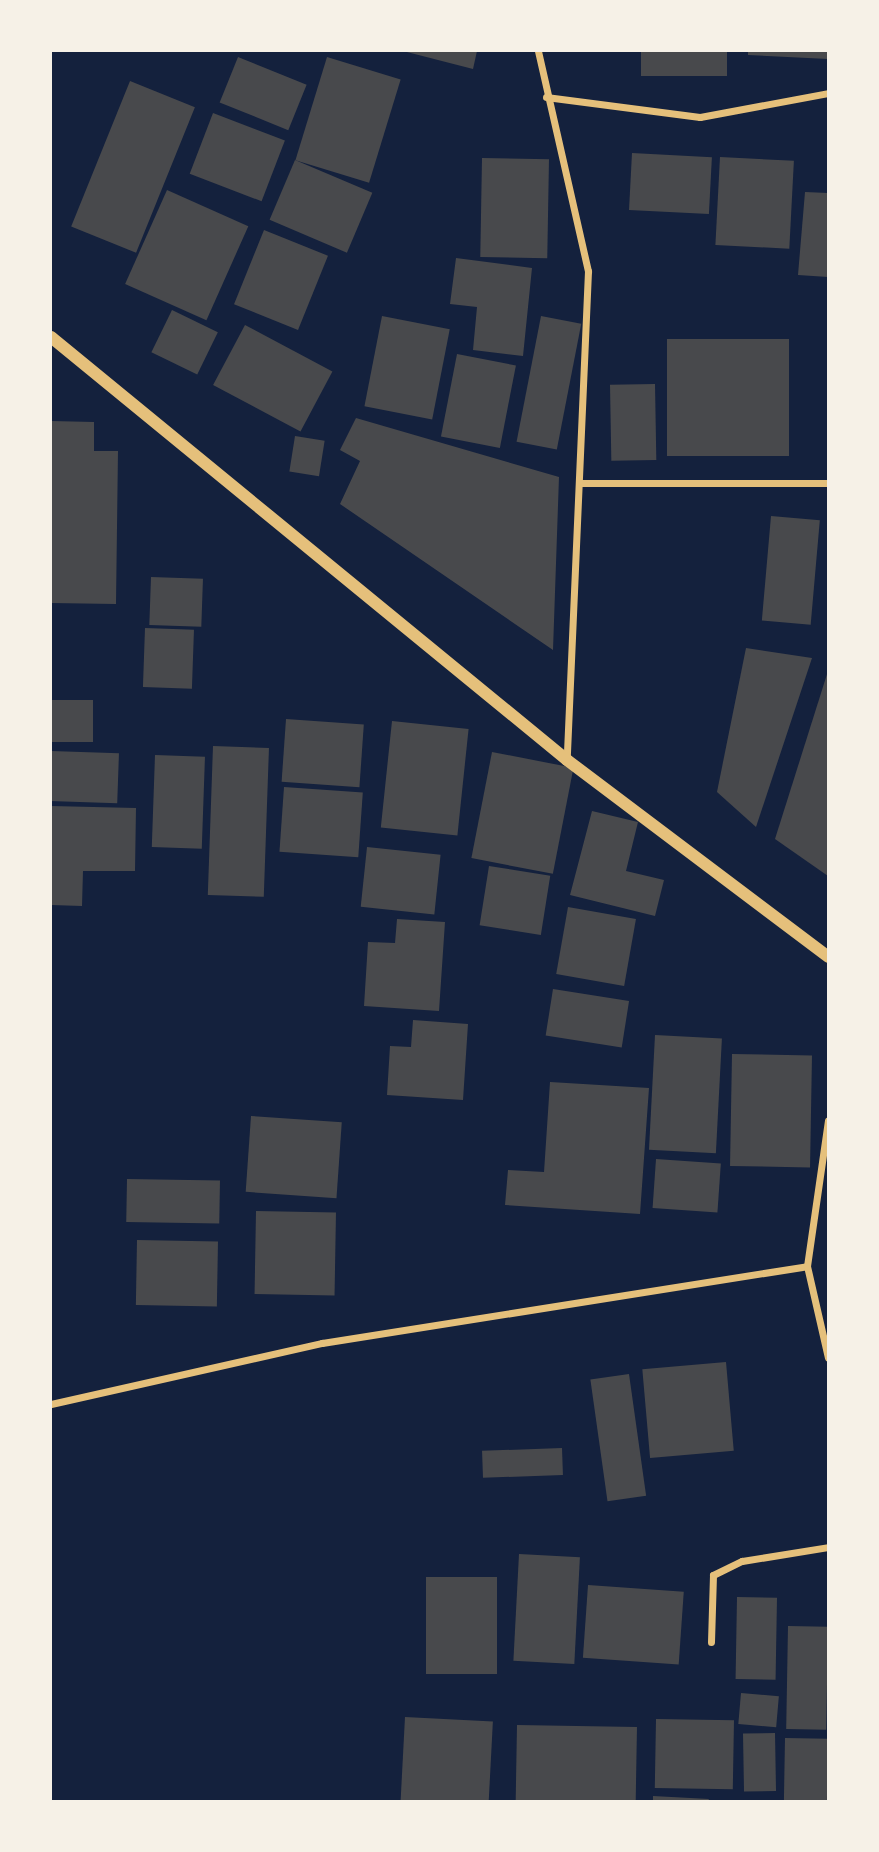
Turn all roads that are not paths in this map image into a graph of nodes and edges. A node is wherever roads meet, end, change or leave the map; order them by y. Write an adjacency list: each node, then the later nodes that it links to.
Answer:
1 (538, 51): 3 (street)
2 (828, 93): 3 (street)
3 (545, 97): 5 (street)
4 (51, 337): 7 (street)
5 (582, 483): 6 (street); 7 (street)
6 (828, 483)
7 (567, 760): 8 (street)
8 (828, 957)
9 (828, 1121): 10 (street)
10 (807, 1266): 11 (street); 12 (street)
11 (828, 1358)
12 (51, 1404)
13 (828, 1547): 14 (street)
14 (711, 1642)

